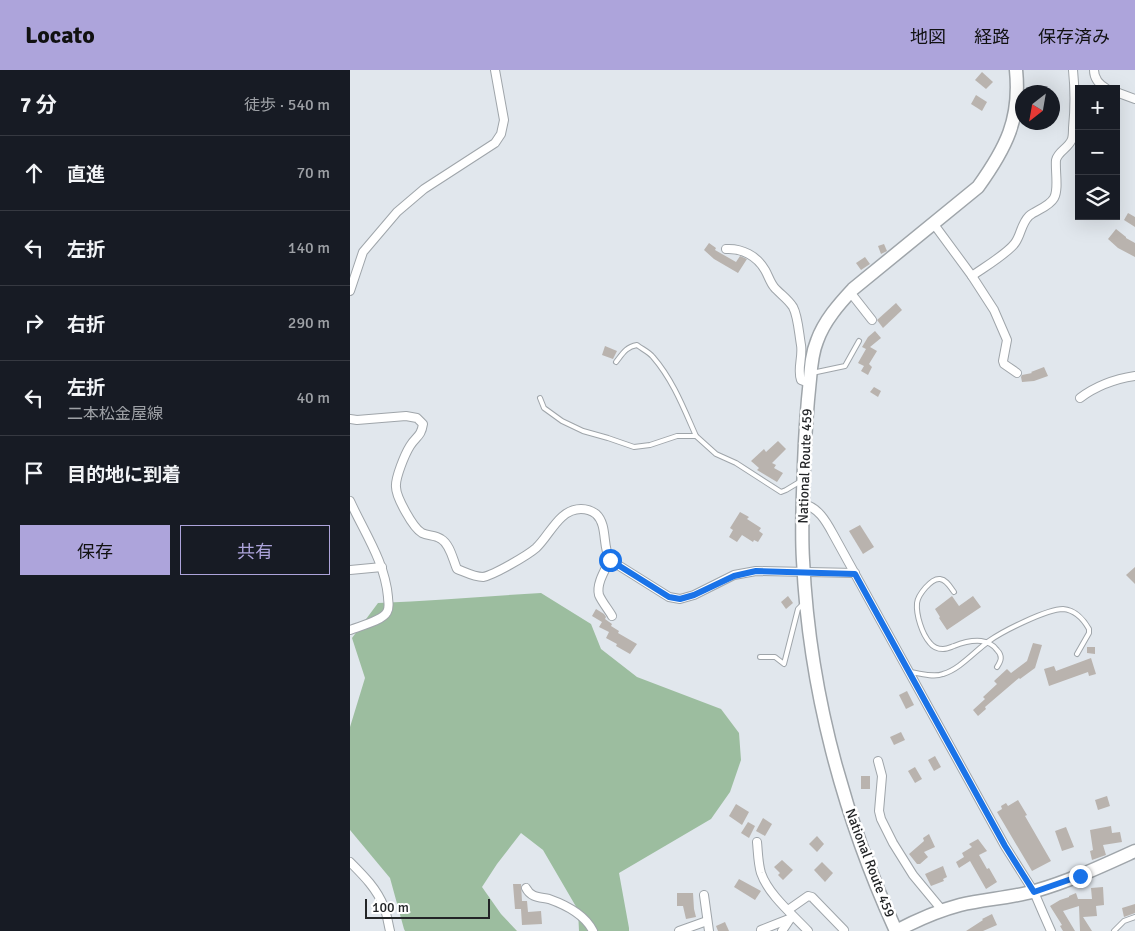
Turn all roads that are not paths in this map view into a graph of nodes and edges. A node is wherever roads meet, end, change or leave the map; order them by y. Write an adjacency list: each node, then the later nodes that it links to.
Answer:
1 (495, 70): 11 (street)
2 (1016, 70): 8 (main road, National Route 459)
3 (1073, 70): 10 (street)
4 (1094, 70): 5 (street)
5 (1102, 85)
6 (1120, 93): 7 (street)
7 (1135, 99)
8 (932, 223): 10 (street); 12 (main road, National Route 459)
9 (726, 249): 18 (street)
10 (972, 276): 16 (street)
11 (350, 291)
12 (850, 292): 13 (street); 18 (main road, National Route 459)
13 (872, 320)
14 (860, 341): 18 (lane)
15 (616, 362): 22 (lane)
16 (1017, 373)
17 (1135, 376): 20 (street)
18 (810, 378): 23 (main road, National Route 459)
19 (540, 398): 22 (lane)
20 (1080, 398)
21 (350, 420): 26 (street)
22 (696, 436): 23 (lane)
23 (803, 480): 25 (main road, National Route 459)
24 (350, 501): 27 (street)
25 (803, 504): 29 (main road, National Route 459); 30 (street)
26 (610, 560): 29 (street); 33 (street)
27 (382, 567): 28 (street); 34 (street)
28 (350, 570)
29 (804, 573): 30 (street); 32 (main road, National Route 459)
30 (855, 574): 39 (street)
31 (954, 592): 35 (lane)
32 (806, 602): 37 (lane); 59 (main road, National Route 459)
33 (612, 616)
34 (350, 630)
35 (988, 642): 36 (lane); 38 (lane); 39 (lane)
36 (1077, 654)
37 (760, 657)
38 (997, 667)
39 (909, 672): 45 (street)
40 (878, 761): 47 (street)
41 (757, 842): 48 (street)
42 (1135, 852): 45 (main road)
43 (350, 862): 53 (street)
44 (526, 888): 54 (street)
45 (1034, 892): 47 (main road); 60 (street)
46 (704, 895): 50 (street)
47 (942, 910): 59 (main road)
48 (790, 915): 51 (street); 52 (street); 57 (street); 58 (street)
49 (1135, 917): 61 (lane)
50 (707, 921): 55 (street); 56 (street)
51 (761, 930)
52 (844, 930)
53 (390, 931)
54 (593, 931)
55 (678, 931)
56 (709, 931)
57 (782, 931)
58 (808, 931)
59 (896, 931)
60 (1051, 931)
61 (1114, 931)

